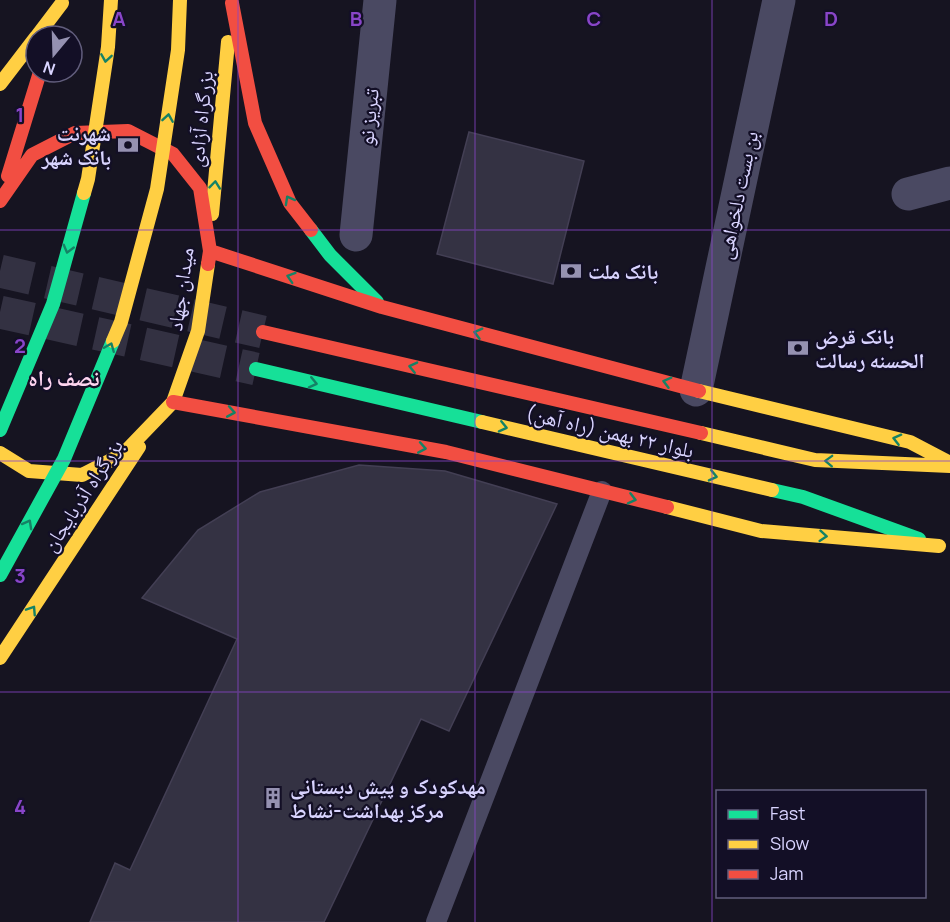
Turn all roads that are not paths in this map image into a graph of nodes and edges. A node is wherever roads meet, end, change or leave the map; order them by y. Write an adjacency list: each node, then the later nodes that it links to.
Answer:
1 (111, 0): 23 (main road, one-way to 23, bridge)
2 (180, 0): 28 (main road, one-way to 2, bridge)
3 (380, 0): 15 (street, تبریز نو)
4 (779, 0): 20 (street, بن بست دلخواهی)
5 (62, 1): 7 (main road); 8 (main road)
6 (232, 1): 16 (main road, بزرگراه آزادی, one-way to 6); 17 (main road, one-way to 6)
7 (46, 24)
8 (55, 24)
9 (24, 54): 10 (main road)
10 (0, 84)
11 (36, 84): 14 (main road)
12 (950, 183): 13 (street)
13 (908, 194)
14 (0, 201): 16 (main road, میدان جهاد)
15 (356, 235)
16 (209, 247): 17 (main road, one-way to 16); 21 (main road, میدان جهاد)
17 (382, 308): 20 (main road, one-way to 17)
18 (263, 332): 25 (main road, بلوار ۲۲ بهمن (راه آهن), one-way to 18)
19 (256, 369): 27 (main road, بلوار ۲۲ بهمن (راه آهن), one-way to 27)
20 (696, 390): 25 (main road, one-way to 20)
21 (173, 402): 22 (main road, میدان جهاد); 26 (main road, one-way to 26)
22 (160, 415): 24 (main road, میدان جهاد); 29 (main road, بزرگراه آذربایجان, one-way to 22)
23 (0, 430)
24 (0, 453)
25 (950, 464)
26 (602, 491): 27 (main road, one-way to 27); 30 (lane)
27 (944, 548)
28 (0, 575)
29 (0, 658)
30 (436, 922)

